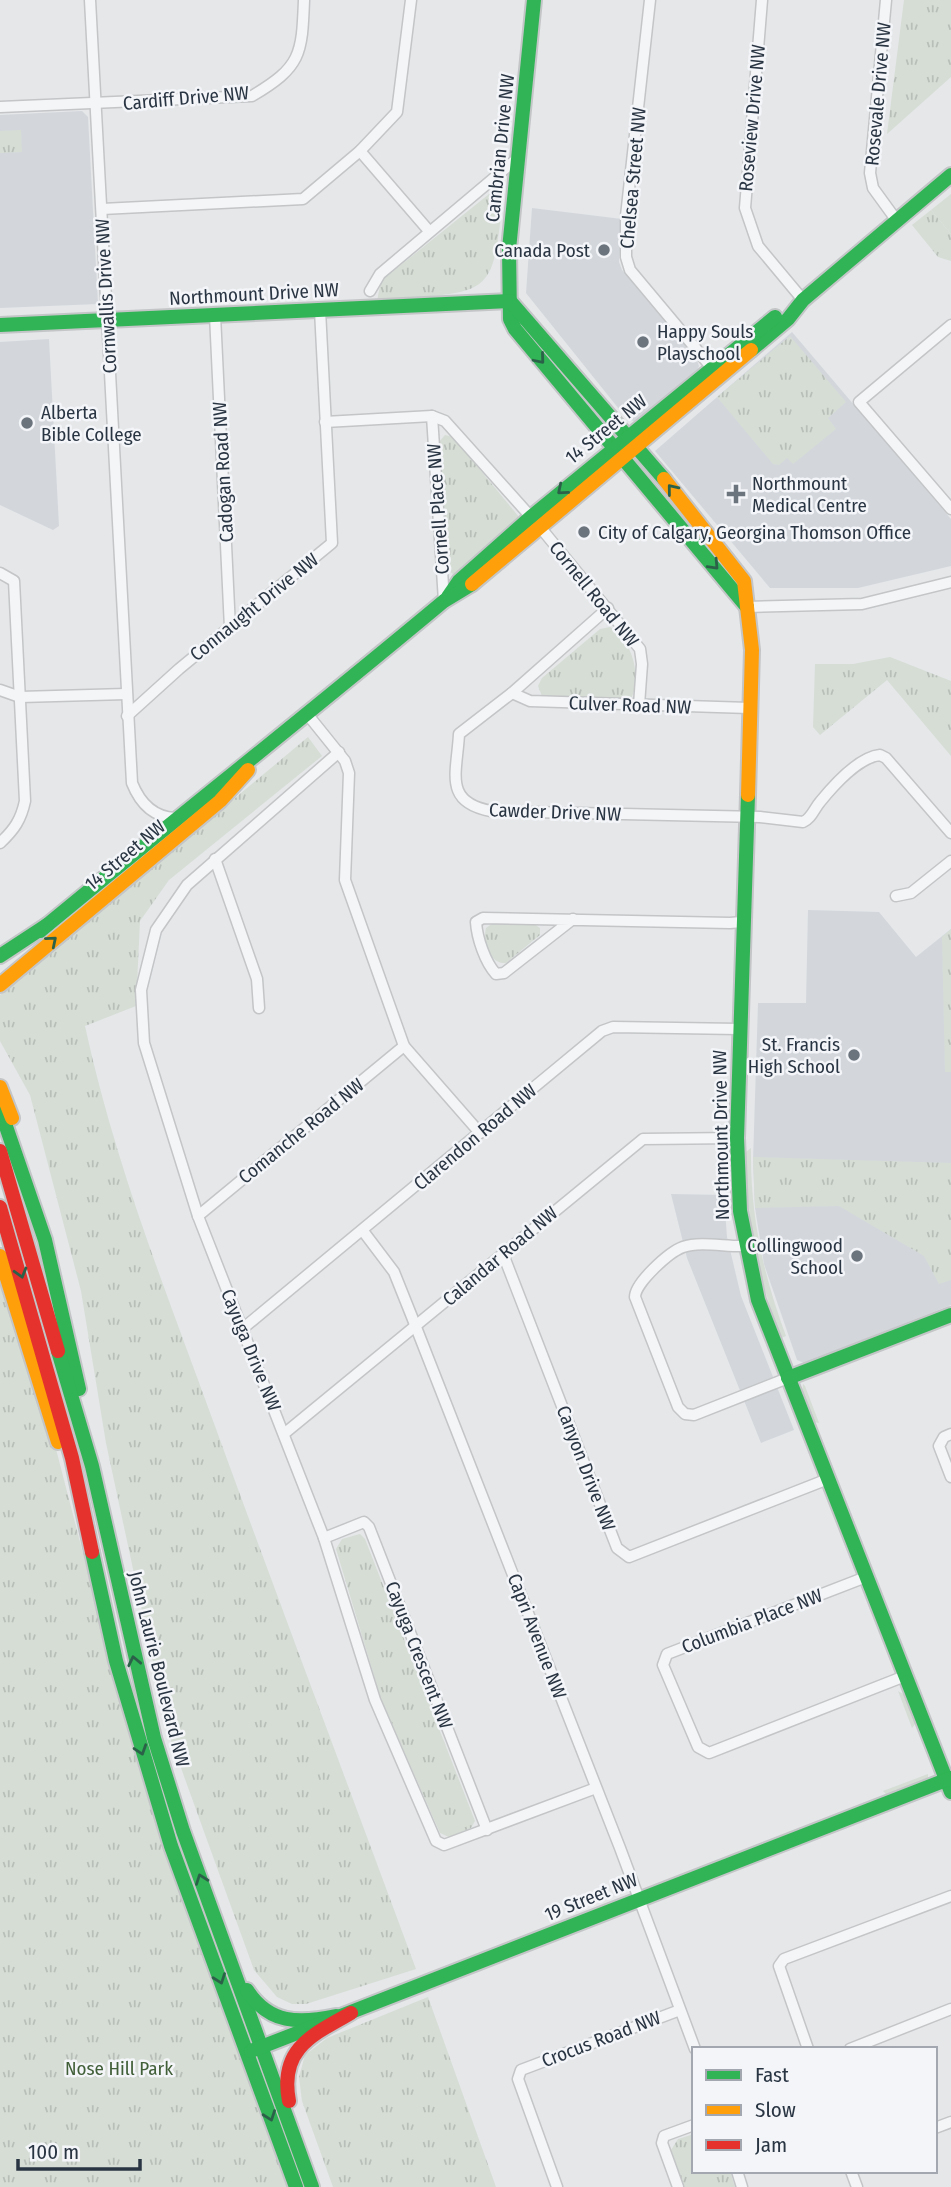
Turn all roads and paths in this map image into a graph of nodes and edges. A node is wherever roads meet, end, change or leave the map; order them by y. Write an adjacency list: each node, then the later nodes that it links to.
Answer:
1 (90, 0): 8 (street, Cornwallis Drive NW)
2 (304, 0): 8 (street, Cardiff Drive NW)
3 (411, 0): 10 (street)
4 (534, 0): 11 (main road, Cambrian Drive NW)
5 (650, 0): 24 (street, Chelsea Street NW)
6 (762, 0): 17 (street, Roseview Drive NW)
7 (886, 0): 14 (street, Rosevale Drive NW)
8 (97, 105): 9 (street, Cardiff Drive NW); 13 (street, Cornwallis Drive NW)
9 (1, 108)
10 (360, 151): 13 (street); 15 (street)
11 (519, 156): 15 (street); 18 (main road, Cambrian Drive NW)
12 (951, 175): 14 (main road, 14 Street NW)
13 (102, 209): 21 (street, Cornwallis Drive NW)
14 (897, 221): 17 (main road, 14 Street NW)
15 (429, 231): 16 (street)
16 (370, 292)
17 (803, 300): 24 (main road, 14 Street NW); 27 (main road, 14 Street NW)
18 (510, 301): 19 (main road, Northmount Drive NW); 27 (main road, Northmount Drive NW); 28 (main road, one-way to 28)
19 (320, 310): 20 (main road, Northmount Drive NW); 26 (street, Connaught Drive NW)
20 (215, 315): 21 (main road, Northmount Drive NW); 36 (street, Cadogan Road NW)
21 (107, 320): 22 (main road, Northmount Drive NW); 39 (street, Cornwallis Drive NW)
22 (0, 325)
23 (951, 325): 29 (street)
24 (712, 368): 27 (main road, 14 Street NW)
25 (432, 416): 26 (street); 30 (street, Cornell Road NW); 33 (street, Cornell Place NW)
26 (325, 422): 36 (street, Connaught Drive NW)
27 (632, 441): 28 (main road, 14 Street NW); 34 (main road, Northmount Drive NW, one-way to 27)
28 (619, 452): 30 (main road, 14 Street NW); 34 (main road, one-way to 34)
29 (951, 509)
30 (535, 522): 33 (main road, 14 Street NW); 35 (street, Cornell Road NW)
31 (0, 573): 40 (street)
32 (951, 582): 34 (street)
33 (444, 601): 43 (main road, 14 Street NW)
34 (747, 607): 42 (main road, Northmount Drive NW)
35 (608, 608): 38 (street, Cawder Drive NW); 41 (street, Cornell Road NW)
36 (230, 628): 44 (street, Connaught Drive NW)
37 (0, 690): 40 (street)
38 (512, 693): 41 (street, Culver Road NW); 47 (street, Cawder Drive NW)
39 (125, 694): 40 (street); 44 (street, Cornwallis Drive NW)
40 (20, 697): 50 (street)
41 (639, 705): 42 (street, Culver Road NW)
42 (749, 708): 47 (main road, Northmount Drive NW)
43 (308, 715): 45 (main road, 14 Street NW); 46 (street)
44 (127, 716): 48 (street, Cornwallis Drive NW)
45 (268, 748): 48 (main road, 14 Street NW); 59 (main road, 14 Street NW, one-way to 45)
46 (339, 752): 51 (street, Cayuga Drive NW); 62 (street)
47 (745, 817): 49 (street, Cawder Drive NW); 55 (main road, Northmount Drive NW)
48 (175, 818): 56 (main road, 14 Street NW)
49 (951, 833)
50 (0, 843)
51 (215, 859): 60 (street); 70 (street, Cayuga Drive NW)
52 (951, 861): 53 (street)
53 (896, 896)
54 (573, 919): 54 (street); 55 (street)
55 (742, 922): 61 (main road, Northmount Drive NW)
56 (47, 925): 57 (main road); 58 (main road, 14 Street NW)
57 (0, 956)
58 (0, 965)
59 (0, 985)
60 (259, 1008)
61 (739, 1029): 65 (street, Clarendon Road NW); 66 (main road, Northmount Drive NW)
62 (404, 1046): 65 (street); 70 (street, Comanche Road NW)
63 (0, 1087): 68 (main road)
64 (0, 1109): 68 (main road)
65 (480, 1133): 71 (street, Clarendon Road NW)
66 (737, 1139): 72 (main road, Northmount Drive NW); 73 (street, Calandar Road NW)
67 (0, 1151): 81 (main road, John Laurie Boulevard NW)
68 (22, 1167): 81 (main road)
69 (0, 1208): 84 (main road, John Laurie Boulevard NW, one-way to 84)
70 (198, 1216): 77 (street, Cayuga Drive NW)
71 (363, 1231): 76 (street, Capri Avenue NW); 77 (street, Clarendon Road NW)
72 (745, 1246): 78 (main road, Northmount Drive NW); 78 (street)
73 (503, 1254): 76 (street, Calandar Road NW); 83 (street, Canyon Drive NW)
74 (0, 1256): 84 (main road)
75 (951, 1315): 78 (main road)
76 (416, 1326): 79 (street, Calandar Road NW); 89 (street, Capri Avenue NW)
77 (241, 1330): 79 (street, Cayuga Drive NW)
78 (788, 1378): 83 (main road, Northmount Drive NW)
79 (285, 1433): 85 (street, Cayuga Drive NW)
80 (951, 1434): 82 (street)
81 (93, 1466): 93 (main road, John Laurie Boulevard NW, one-way to 81)
82 (951, 1477)
83 (828, 1479): 86 (main road, Northmount Drive NW)
84 (88, 1532): 101 (main road, John Laurie Boulevard NW, one-way to 101)
85 (324, 1538): 90 (street, Cayuga Crescent NW); 90 (street, Cayuga Drive NW)
86 (866, 1577): 87 (main road, Northmount Drive NW); 87 (street, Columbia Place NW)
87 (905, 1676): 88 (main road, Northmount Drive NW)
88 (949, 1784): 92 (main road, 19 Street NW)
89 (596, 1788): 90 (street, Cayuga Drive NW); 92 (street, Capri Avenue NW)
90 (487, 1829)
91 (951, 1896): 99 (street)
92 (639, 1898): 95 (street, Capri Avenue NW); 96 (main road, 19 Street NW)
93 (224, 1943): 96 (main road); 97 (main road, John Laurie Boulevard NW)
94 (951, 2009): 100 (street)
95 (680, 2010): 98 (street, Capri Avenue NW); 105 (street, Crocus Road NW)
96 (351, 2013): 97 (main road, 19 Street NW); 104 (main road)
97 (261, 2047): 101 (main road, 19 Street NW); 104 (main road, John Laurie Boulevard NW)
98 (694, 2047)
99 (807, 2047)
100 (855, 2047)
101 (246, 2052): 103 (main road, John Laurie Boulevard NW, one-way to 103)
102 (692, 2126): 106 (street)
103 (296, 2187)
104 (315, 2187)
105 (557, 2187)
106 (678, 2187)

